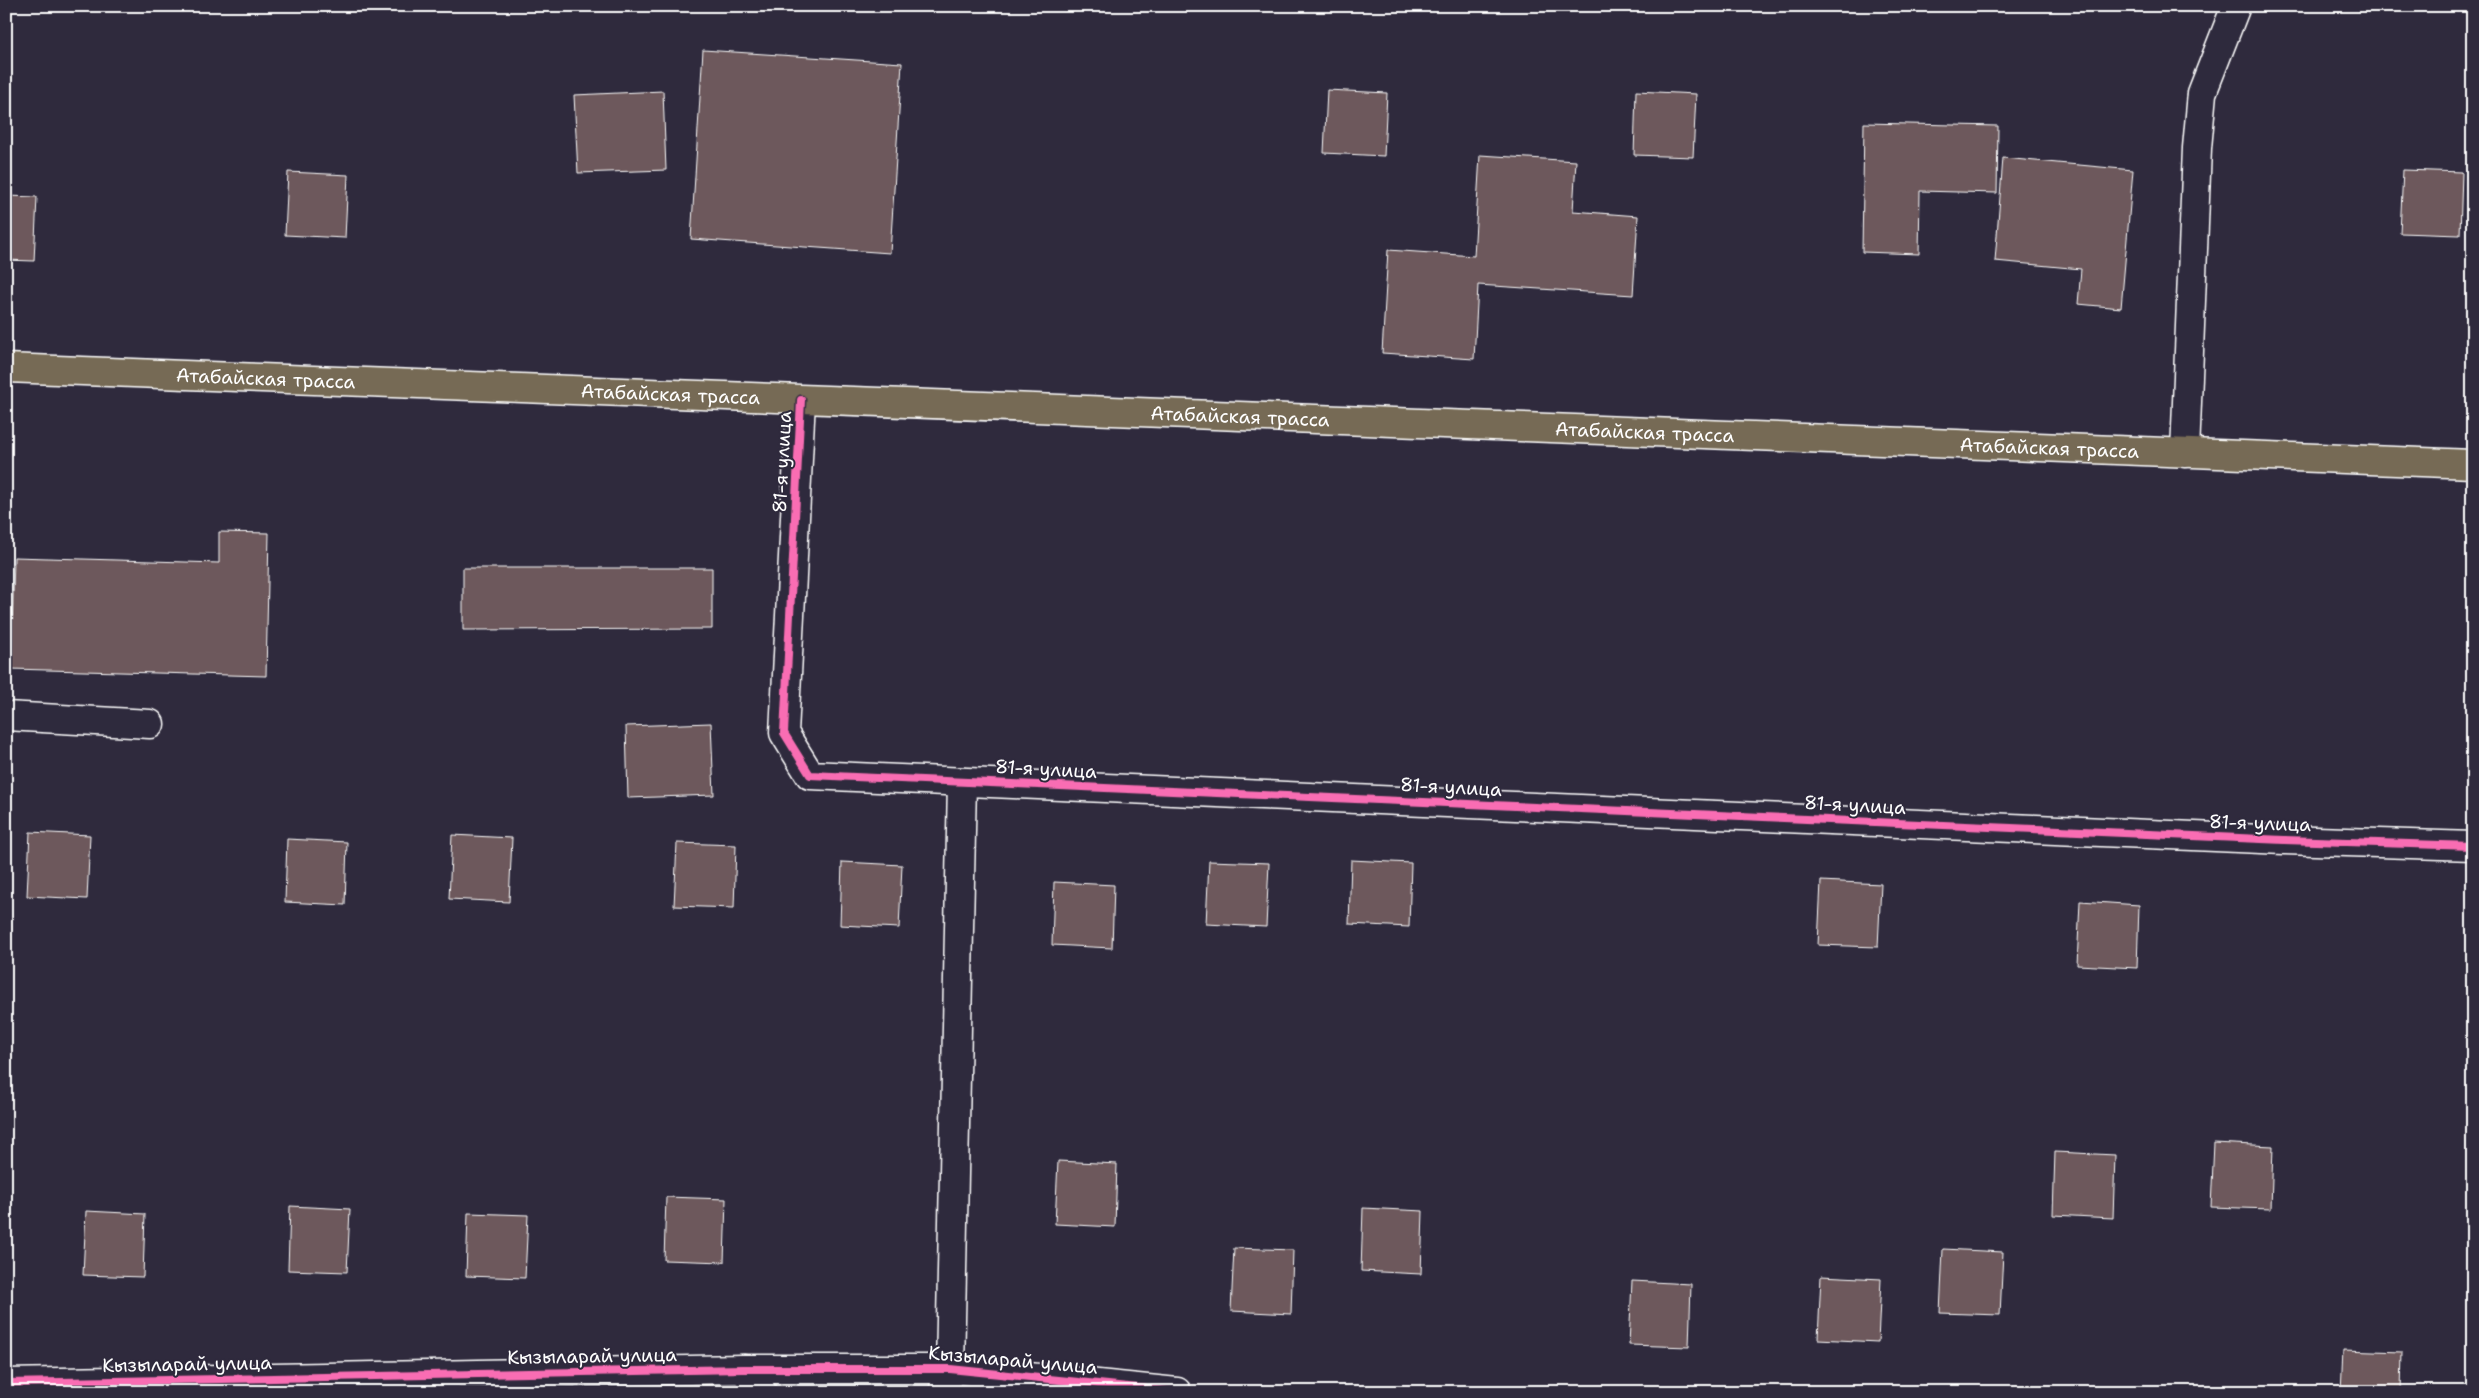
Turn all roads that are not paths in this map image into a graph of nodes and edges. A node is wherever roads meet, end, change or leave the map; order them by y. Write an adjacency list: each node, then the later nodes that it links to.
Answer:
1 (2236, 6): 4 (street)
2 (6, 368): 3 (main road, Атабайская трасса)
3 (801, 400): 4 (main road, Атабайская трасса); 8 (street, 81-я улица)
4 (2185, 453): 5 (main road, Атабайская трасса)
5 (2473, 464)
6 (6, 716): 7 (street)
7 (150, 724)
8 (962, 782): 9 (street, 81-я улица); 11 (street)
9 (2473, 846)
10 (743, 1369): 11 (street, Кызыларай улица); 12 (street, Кызыларай улица); 13 (street)
11 (946, 1380): 14 (street, Кызыларай улица)
12 (6, 1384)
13 (762, 1392)
14 (1177, 1392)

